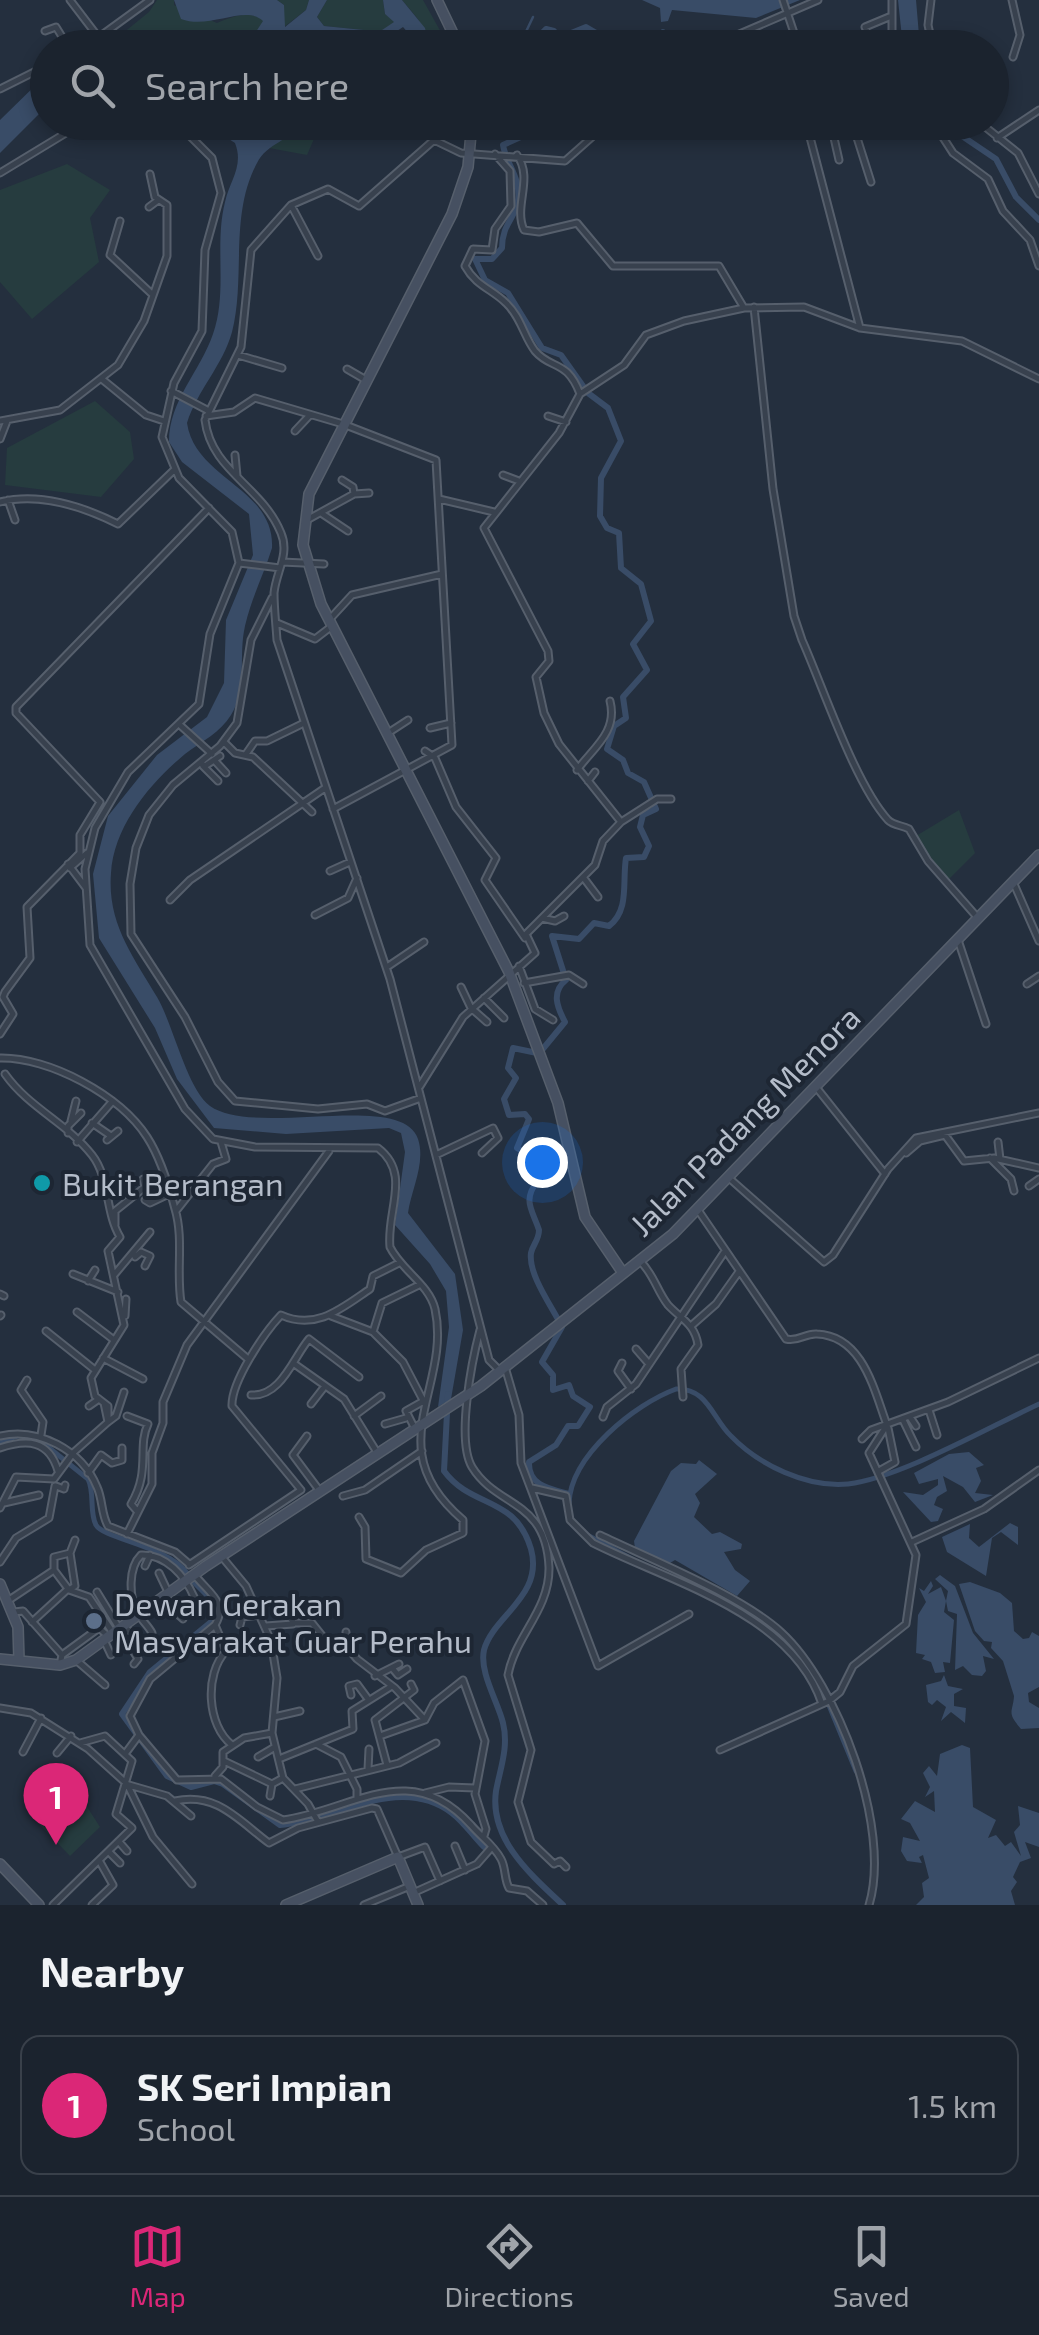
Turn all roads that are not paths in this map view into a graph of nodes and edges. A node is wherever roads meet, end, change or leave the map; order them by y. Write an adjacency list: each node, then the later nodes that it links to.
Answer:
1 (70, 0): 11 (street)
2 (150, 0): 12 (street)
3 (436, 0): 13 (street)
4 (783, 0): 9 (street)
5 (818, 0): 9 (street)
6 (892, 0): 10 (street)
7 (931, 0): 18 (street)
8 (1012, 0): 19 (street)
9 (787, 14): 14 (street); 15 (street)
10 (889, 17): 16 (street); 17 (street)
11 (94, 30)
12 (111, 30)
13 (451, 30)
14 (749, 30)
15 (793, 30)
16 (867, 30)
17 (890, 30)
18 (929, 30)
19 (1013, 57)
20 (30, 73): 21 (street)
21 (0, 89)
22 (1039, 110): 23 (street)
23 (1009, 130)
24 (54, 140): 37 (street)
25 (194, 140): 58 (street)
26 (471, 140): 33 (street)
27 (589, 140): 35 (street)
28 (809, 140): 50 (street)
29 (835, 140): 36 (street)
30 (858, 140): 39 (street)
31 (945, 140): 46 (street)
32 (1000, 140): 40 (street)
33 (470, 154): 34 (street); 42 (street); 57 (street)
34 (497, 154): 35 (street); 59 (street)
35 (515, 155): 49 (street)
36 (839, 160)
37 (0, 173)
38 (150, 174): 41 (street)
39 (871, 182)
40 (1039, 194)
41 (157, 202): 43 (street); 47 (street)
42 (291, 206): 45 (street); 51 (street)
43 (149, 207)
44 (120, 221): 47 (street)
45 (318, 256)
46 (1039, 266)
47 (153, 295): 56 (street)
48 (754, 307): 49 (street); 50 (street); 133 (street)
49 (744, 308): 59 (street)
50 (860, 328): 55 (street)
51 (238, 355): 52 (street); 60 (street)
52 (282, 368)
53 (1039, 368): 55 (street)
54 (347, 370): 57 (street)
55 (1037, 379)
56 (103, 380): 63 (street); 64 (street)
57 (366, 380): 66 (street)
58 (173, 392): 60 (street); 64 (street)
59 (581, 393): 65 (street)
60 (205, 411): 61 (street); 72 (street)
61 (310, 415): 66 (street); 67 (street)
62 (548, 416): 65 (street)
63 (4, 421): 68 (street)
64 (164, 421): 70 (street)
65 (566, 422): 74 (street)
66 (343, 424): 77 (street); 84 (street)
67 (295, 432)
68 (0, 439)
69 (234, 455): 72 (street)
70 (174, 470): 78 (street); 80 (street)
71 (503, 475): 74 (street)
72 (237, 476): 88 (street)
73 (342, 480): 76 (street)
74 (520, 482): 82 (street)
75 (370, 493): 76 (street)
76 (354, 494): 81 (street)
77 (439, 499): 82 (street); 90 (street)
78 (8, 500): 79 (street); 83 (street)
79 (0, 502)
80 (209, 508): 86 (street); 122 (street)
81 (321, 513): 84 (street); 85 (street)
82 (495, 513): 108 (street)
83 (16, 520)
84 (302, 522): 89 (street)
85 (348, 531)
86 (240, 563): 88 (street); 98 (street)
87 (324, 564): 89 (street)
88 (279, 566): 89 (street); 91 (street)
89 (307, 566): 93 (street)
90 (443, 574): 93 (street); 97 (street)
91 (274, 596): 92 (street); 101 (street)
92 (277, 623): 93 (street); 96 (street)
93 (331, 623): 100 (street)
94 (610, 701): 108 (street)
95 (408, 720): 100 (street)
96 (304, 723): 103 (street); 113 (street)
97 (451, 723): 99 (street); 105 (street)
98 (183, 728): 104 (street); 119 (street)
99 (430, 728)
100 (388, 734): 107 (street)
101 (224, 742): 103 (street); 104 (street)
102 (424, 751): 105 (street)
103 (246, 754): 115 (street)
104 (214, 755): 106 (street); 110 (street)
105 (435, 758): 107 (street); 137 (street)
106 (202, 764): 111 (street); 157 (street)
107 (407, 770): 116 (street); 140 (street)
108 (576, 770): 112 (street)
109 (595, 772): 112 (street)
110 (226, 773)
111 (218, 781)
112 (588, 784): 118 (street)
113 (326, 788): 115 (street); 116 (street)
114 (671, 799): 118 (street)
115 (304, 801): 117 (street); 129 (street)
116 (333, 809): 121 (street)
117 (312, 812)
118 (622, 822): 124 (street)
119 (88, 852): 122 (street); 127 (street)
120 (1039, 855): 126 (street, Jalan Padang Menora)
121 (351, 861): 123 (street); 125 (street)
122 (69, 866): 127 (street); 152 (street)
123 (330, 871)
124 (583, 877): 128 (street); 132 (street)
125 (357, 878): 130 (street); 139 (street)
126 (1013, 882): 133 (street, Jalan Padang Menora); 135 (street)
127 (86, 888): 167 (street)
128 (598, 896)
129 (170, 900)
130 (315, 914)
131 (564, 916): 132 (street)
132 (542, 918): 137 (street)
133 (978, 918): 134 (street, Jalan Padang Menora)
134 (958, 940): 151 (street); 155 (street, Jalan Padang Menora)
135 (1039, 941)
136 (424, 942): 139 (street)
137 (535, 952): 138 (street)
138 (519, 966): 140 (street); 142 (street)
139 (387, 968): 156 (street)
140 (510, 974): 146 (street); 188 (street)
141 (1039, 976): 144 (street)
142 (524, 983): 143 (street); 149 (street)
143 (583, 984)
144 (1027, 984)
145 (461, 987): 147 (street)
146 (484, 998): 147 (street); 148 (street)
147 (472, 1008): 150 (street); 156 (street)
148 (504, 1018)
149 (552, 1020)
150 (487, 1022)
151 (986, 1024)
152 (0, 1034)
153 (0, 1058): 159 (street)
154 (5, 1074): 165 (street)
155 (816, 1087): 175 (street); 176 (street, Jalan Padang Menora)
156 (419, 1088): 157 (street)
157 (422, 1098): 171 (street)
158 (76, 1101): 162 (street)
159 (112, 1102): 163 (street); 181 (street)
160 (1039, 1112): 175 (street)
161 (81, 1113): 162 (street)
162 (72, 1121): 165 (street)
163 (92, 1122): 164 (street); 166 (street)
164 (118, 1131)
165 (68, 1133): 166 (street)
166 (77, 1142): 185 (street)
167 (221, 1142): 169 (street); 184 (street)
168 (998, 1142): 173 (street)
169 (329, 1151): 192 (street); 207 (street)
170 (482, 1153): 171 (street)
171 (436, 1155): 208 (street)
172 (990, 1158): 173 (street); 175 (street); 180 (street)
173 (1000, 1159): 174 (street)
174 (1039, 1168)
175 (886, 1174): 176 (street)
176 (728, 1178): 183 (street, Jalan Padang Menora)
177 (143, 1179): 185 (street)
178 (1039, 1179): 179 (street)
179 (1029, 1186)
180 (1014, 1191)
181 (169, 1194): 182 (street); 184 (street)
182 (146, 1200)
183 (698, 1210): 187 (street); 190 (street, Jalan Padang Menora)
184 (176, 1211): 207 (street)
185 (114, 1228): 197 (street)
186 (150, 1232): 189 (street)
187 (725, 1251): 195 (street); 205 (street)
188 (609, 1256): 190 (street); 196 (street); 199 (street)
189 (132, 1257): 191 (street); 197 (street)
190 (639, 1260): 196 (street, Jalan Padang Menora); 205 (street)
191 (145, 1263)
192 (400, 1263): 200 (street); 204 (street)
193 (83, 1268): 198 (street)
194 (95, 1270): 198 (street)
195 (739, 1272): 209 (street); 245 (street)
196 (622, 1273): 199 (street, Jalan Padang Menora)
197 (114, 1276): 201 (street)
198 (88, 1282): 201 (street)
199 (610, 1282): 220 (street, Jalan Padang Menora)
200 (420, 1284): 211 (street); 233 (street)
201 (118, 1292): 206 (street)
202 (126, 1299): 206 (street)
203 (77, 1312): 212 (street)
204 (330, 1316): 211 (street); 216 (street)
205 (681, 1316): 209 (street); 219 (street)
206 (124, 1318): 212 (street)
207 (203, 1322): 216 (street); 269 (street)
208 (481, 1326): 220 (street); 231 (street)
209 (691, 1326): 227 (street)
210 (46, 1332): 221 (street)
211 (373, 1332): 233 (street)
212 (115, 1340): 214 (street)
213 (636, 1350): 219 (street)
214 (103, 1358): 221 (street); 223 (street)
215 (1039, 1358): 232 (street)
216 (248, 1359): 282 (street)
217 (293, 1363): 222 (street); 225 (street); 229 (street)
218 (622, 1363): 226 (street)
219 (649, 1364): 226 (street)
220 (502, 1369): 231 (street, Jalan Padang Menora); 264 (street)
221 (95, 1370): 242 (street)
222 (359, 1377)
223 (143, 1379)
224 (27, 1380): 247 (street)
225 (324, 1386): 234 (street); 238 (street)
226 (631, 1389): 239 (street)
227 (683, 1390)
228 (124, 1392): 242 (street)
229 (252, 1395)
230 (381, 1396): 238 (street)
231 (466, 1396): 244 (street, Jalan Padang Menora); 373 (street)
232 (950, 1401): 235 (street); 236 (street)
233 (424, 1403): 240 (street); 244 (street)
234 (311, 1404)
235 (955, 1408)
236 (929, 1410): 241 (street); 248 (street)
237 (126, 1416): 269 (street)
238 (354, 1416): 256 (street)
239 (603, 1417)
240 (407, 1418): 243 (street); 244 (street)
241 (907, 1418): 245 (street); 246 (street); 252 (street)
242 (108, 1422): 257 (street)
243 (385, 1424)
244 (423, 1424): 255 (street); 256 (street, Jalan Padang Menora)
245 (888, 1425): 251 (street); 261 (street); 261 (street)
246 (916, 1426)
247 (41, 1435): 249 (street); 257 (street)
248 (938, 1435)
249 (0, 1436)
250 (307, 1436): 265 (street)
251 (862, 1438)
252 (916, 1447)
253 (0, 1448): 259 (street)
254 (122, 1448): 260 (street)
255 (422, 1451): 267 (street); 270 (street)
256 (378, 1454): 265 (street, Jalan Padang Menora)
257 (70, 1456): 259 (street); 260 (street)
258 (1039, 1470): 274 (street)
259 (58, 1472): 262 (street)
260 (88, 1473): 271 (street)
261 (879, 1473): 274 (street)
262 (55, 1482): 263 (street); 268 (street); 278 (street)
263 (66, 1485)
264 (532, 1488): 291 (street); 319 (street)
265 (321, 1492): 277 (street, Jalan Padang Menora)
266 (39, 1495): 268 (street)
267 (343, 1496)
268 (2, 1506)
269 (136, 1512): 271 (street)
270 (359, 1517)
271 (127, 1534): 282 (street)
272 (600, 1535): 319 (street)
273 (75, 1540): 275 (street)
274 (912, 1542): 319 (street)
275 (70, 1553): 280 (street); 284 (street)
276 (150, 1555): 279 (street); 282 (street); 292 (street)
277 (222, 1557): 282 (street, Jalan Padang Menora); 293 (street)
278 (0, 1562)
279 (145, 1566)
280 (54, 1570): 284 (street); 288 (street)
281 (160, 1572): 286 (street)
282 (190, 1577): 286 (street, Jalan Padang Menora); 287 (street); 297 (street)
283 (0, 1584): 288 (street)
284 (68, 1589): 295 (street); 302 (street)
285 (97, 1592): 302 (street)
286 (168, 1593): 292 (street, Jalan Padang Menora); 294 (street)
287 (194, 1597)
288 (10, 1600): 290 (street)
289 (284, 1610): 296 (street)
290 (22, 1611): 295 (street); 307 (street)
291 (689, 1614)
292 (138, 1615): 300 (street); 302 (street, Jalan Padang Menora)
293 (260, 1615): 298 (street); 299 (street)
294 (183, 1618)
295 (32, 1622): 308 (street)
296 (294, 1624): 299 (street); 304 (street)
297 (215, 1625): 328 (street); 332 (street)
298 (240, 1625)
299 (266, 1626): 322 (street)
300 (152, 1632)
301 (346, 1632): 304 (street)
302 (114, 1633): 303 (street); 305 (street); 308 (street); 309 (street, Jalan Padang Menora); 310 (street)
303 (143, 1646)
304 (346, 1646): 312 (street)
305 (112, 1656)
306 (0, 1659): 307 (street, Jalan Padang Menora)
307 (19, 1660): 308 (street, Jalan Padang Menora)
308 (61, 1660): 309 (street, Jalan Padang Menora)
309 (76, 1660): 313 (street)
310 (134, 1664)
311 (407, 1669): 312 (street)
312 (375, 1676): 315 (street)
313 (105, 1684)
314 (410, 1684): 317 (street)
315 (392, 1686): 317 (street); 318 (street)
316 (351, 1695): 318 (street)
317 (404, 1697): 324 (street); 327 (street)
318 (367, 1702): 330 (street)
319 (826, 1702): 336 (street); 385 (street)
320 (0, 1708): 323 (street)
321 (300, 1710): 322 (street)
322 (274, 1717): 325 (street)
323 (41, 1718): 326 (street); 337 (street)
324 (425, 1720): 327 (street); 352 (street)
325 (272, 1733): 332 (street); 333 (street)
326 (71, 1736): 329 (street); 338 (street)
327 (380, 1736): 344 (street)
328 (136, 1737): 339 (street); 348 (street)
329 (80, 1743): 339 (street); 350 (street)
330 (316, 1744): 342 (street); 347 (street)
331 (436, 1744): 344 (street)
332 (232, 1745): 343 (street)
333 (275, 1747): 340 (street); 342 (street)
334 (216, 1748): 343 (street)
335 (369, 1750): 345 (street)
336 (720, 1750)
337 (23, 1752)
338 (57, 1753)
339 (125, 1754): 350 (street)
340 (258, 1757)
341 (236, 1758): 346 (street)
342 (279, 1758): 349 (street)
343 (223, 1759): 346 (street); 348 (street)
344 (387, 1766): 345 (street)
345 (368, 1769): 347 (street)
346 (246, 1773): 351 (street)
347 (348, 1774): 353 (street); 358 (street)
348 (212, 1778): 360 (street)
349 (283, 1778): 351 (street); 353 (street)
350 (126, 1784): 359 (street); 364 (street); 376 (street)
351 (272, 1784): 356 (street)
352 (476, 1788): 355 (street); 363 (street)
353 (295, 1789): 360 (street)
354 (206, 1791): 357 (street)
355 (425, 1793): 358 (street); 363 (street)
356 (270, 1796)
357 (202, 1798): 359 (street); 362 (street)
358 (357, 1798): 360 (street)
359 (176, 1801): 361 (street)
360 (314, 1811): 362 (street)
361 (190, 1816)
362 (318, 1821): 369 (street)
363 (484, 1836): 366 (street)
364 (120, 1843): 367 (street); 368 (street)
365 (454, 1846): 374 (street)
366 (492, 1847): 374 (street); 384 (street)
367 (110, 1852): 370 (street); 372 (street)
368 (127, 1852)
369 (398, 1857): 375 (street); 377 (street); 381 (street)
370 (100, 1862): 379 (street); 380 (street)
371 (0, 1864): 378 (street)
372 (120, 1864)
373 (566, 1867)
374 (465, 1870): 375 (street)
375 (440, 1880): 377 (street)
376 (192, 1884)
377 (411, 1890): 382 (street); 383 (street)
378 (39, 1905)
379 (52, 1905)
380 (92, 1905)
381 (286, 1905)
382 (364, 1905)
383 (418, 1905)
384 (543, 1905)
385 (869, 1905)

